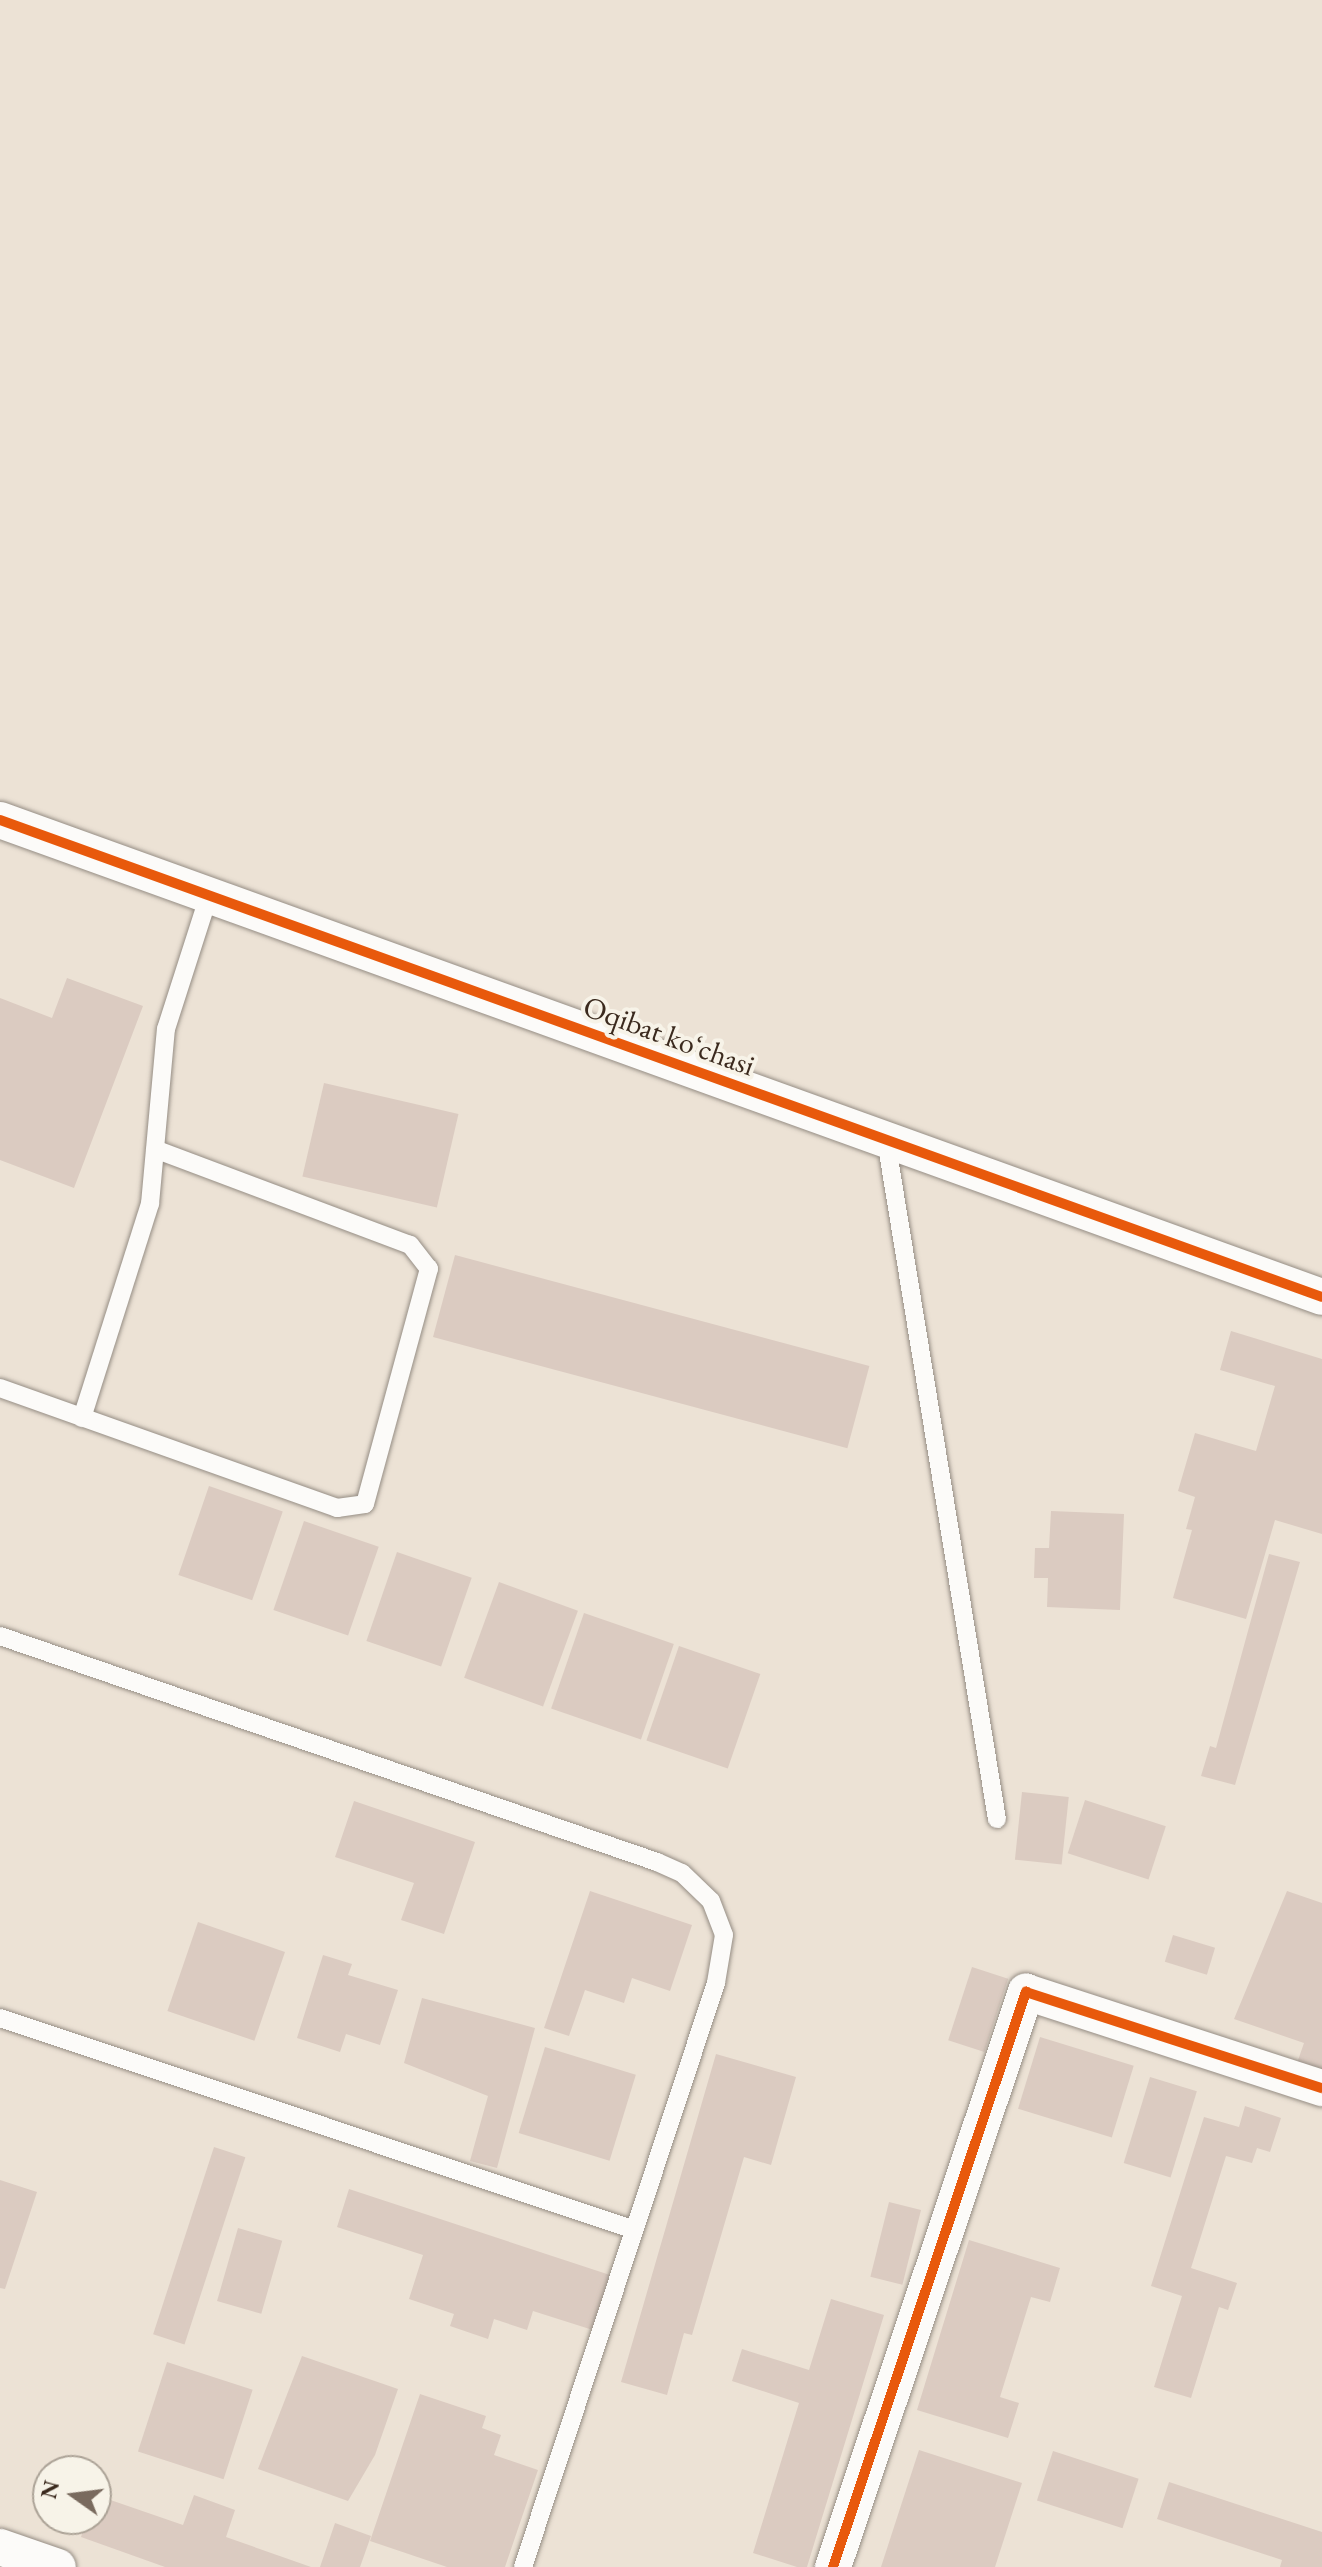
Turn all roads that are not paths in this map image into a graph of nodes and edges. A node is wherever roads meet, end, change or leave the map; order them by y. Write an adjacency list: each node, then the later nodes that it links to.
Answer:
1 (0, 820): 2 (street, Oqibat koʻchasi)
2 (209, 895): 3 (street, Oqibat koʻchasi); 4 (lane)
3 (886, 1140): 5 (street, Oqibat koʻchasi); 9 (lane)
4 (155, 1149): 7 (lane); 7 (lane)
5 (1322, 1297)
6 (0, 1388): 7 (lane)
7 (82, 1418)
8 (0, 1636): 12 (lane)
9 (997, 1819)
10 (0, 2018): 12 (lane)
11 (1322, 2088): 16 (street)
12 (635, 2230): 15 (lane)
13 (0, 2547): 14 (street)
14 (58, 2567)
15 (523, 2567)
16 (833, 2567)

